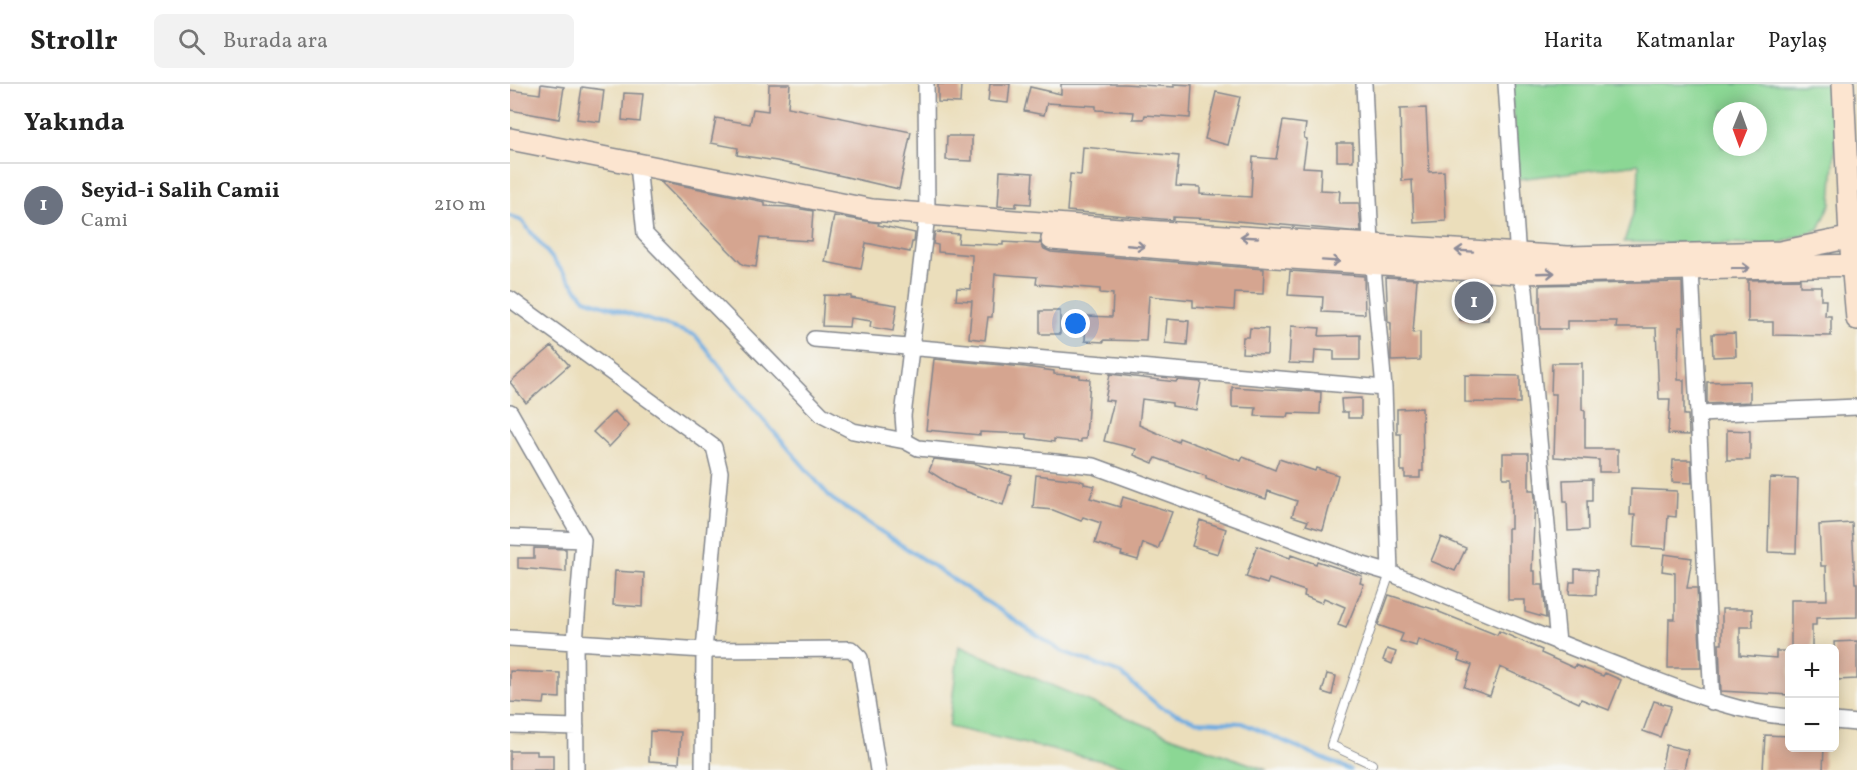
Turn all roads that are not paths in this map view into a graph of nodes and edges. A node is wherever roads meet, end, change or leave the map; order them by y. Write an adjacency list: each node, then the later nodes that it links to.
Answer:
1 (926, 84): 7 (street)
2 (1361, 84): 9 (street)
3 (1506, 84): 11 (street)
4 (1843, 84): 8 (street)
5 (510, 139): 6 (street)
6 (638, 165): 7 (street); 21 (street)
7 (925, 221): 9 (street); 16 (street)
8 (1854, 237): 10 (street); 12 (street)
9 (1372, 254): 11 (street); 17 (street)
10 (1689, 262): 11 (street); 12 (street, one-way to 12); 20 (street)
11 (1519, 264): 27 (street)
12 (1855, 266): 14 (street)
13 (510, 299): 28 (street)
14 (1857, 320)
15 (814, 339): 16 (street)
16 (911, 348): 17 (street); 21 (street)
17 (1384, 388): 24 (street)
18 (1857, 407): 20 (street)
19 (510, 412): 23 (street)
20 (1699, 414): 29 (street)
21 (905, 441): 24 (street)
22 (510, 537): 23 (street)
23 (583, 540): 26 (street)
24 (1390, 573): 27 (street); 35 (lane)
25 (510, 638): 26 (street)
26 (575, 642): 28 (street); 34 (street)
27 (1558, 643): 29 (street)
28 (704, 650): 37 (street); 38 (street)
29 (1712, 702): 30 (street)
30 (1785, 717)
31 (1839, 721): 32 (street)
32 (1857, 723)
33 (510, 725): 34 (street)
34 (576, 727): 36 (street)
35 (1372, 764)
36 (576, 770)
37 (703, 770)
38 (878, 770)

